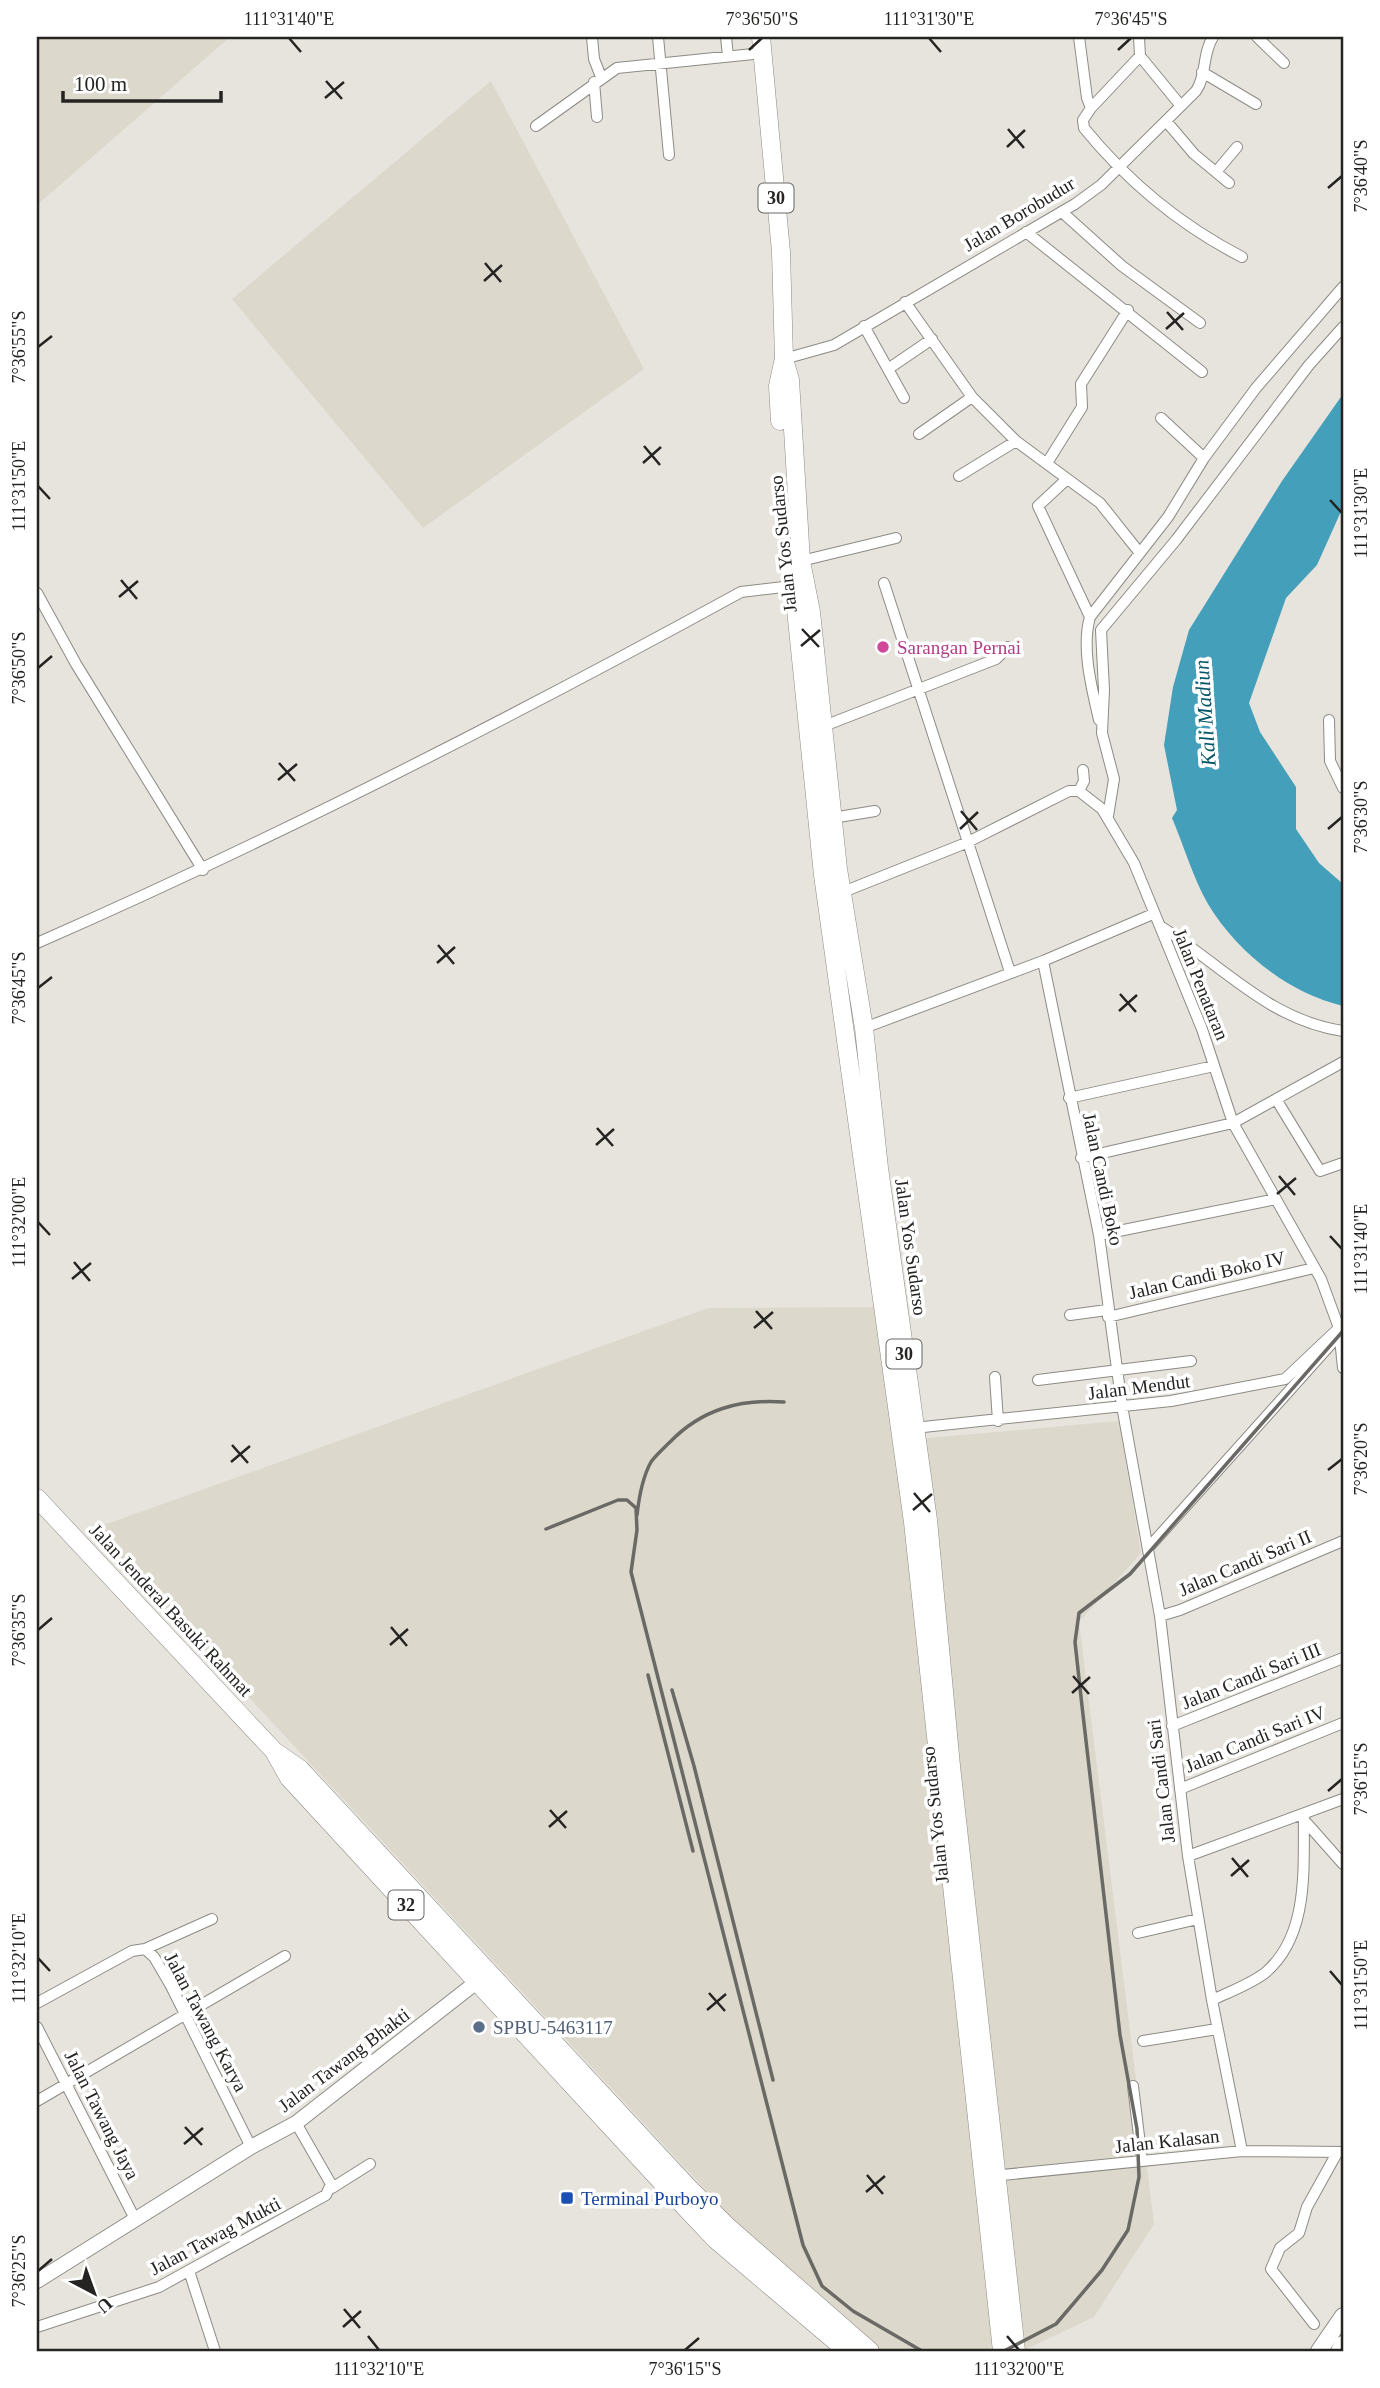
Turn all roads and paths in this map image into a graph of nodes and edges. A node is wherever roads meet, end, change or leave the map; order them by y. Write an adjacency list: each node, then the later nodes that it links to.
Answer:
1 (592, 37): 14 (street)
2 (658, 37): 11 (street)
3 (726, 37): 9 (street)
4 (1079, 37): 17 (street)
5 (1139, 37): 10 (street)
6 (1213, 37): 13 (street, Jalan Borobudur)
7 (1257, 37): 12 (street)
8 (762, 45): 9 (street); 36 (highway, Jalan Yos Sudarso / 30)
9 (727, 56): 11 (street)
10 (1140, 56): 16 (street); 17 (street)
11 (661, 62): 14 (street); 22 (street)
12 (1284, 63)
13 (1202, 72): 15 (street); 16 (street, Jalan Borobudur)
14 (597, 79): 18 (street); 20 (street)
15 (1256, 104)
16 (1181, 106): 19 (street, Jalan Borobudur)
17 (1091, 108): 23 (street)
18 (597, 117)
19 (1166, 121): 23 (street, Jalan Borobudur); 24 (street)
20 (536, 126)
21 (1237, 147): 24 (street)
22 (669, 155)
23 (1119, 167): 26 (street, Jalan Borobudur); 28 (street)
24 (1216, 172): 25 (street)
25 (1229, 183)
26 (1062, 212): 27 (street, Jalan Borobudur); 32 (street)
27 (1026, 232): 30 (street, Jalan Borobudur); 31 (street)
28 (1242, 257)
29 (1343, 287): 44 (street)
30 (905, 302): 33 (street, Jalan Borobudur); 35 (street)
31 (1128, 310): 38 (street); 45 (street)
32 (1200, 323)
33 (864, 326): 36 (street, Jalan Borobudur); 37 (street)
34 (1343, 327): 60 (street)
35 (932, 339): 37 (street); 39 (street)
36 (784, 359): 50 (highway, Jalan Yos Sudarso / 30); 52 (highway, Jalan Yos Sudarso / 30)
37 (888, 369): 40 (street)
38 (1202, 372)
39 (972, 397): 42 (street); 43 (street)
40 (904, 398)
41 (1161, 418): 44 (street)
42 (919, 434)
43 (1016, 442): 45 (street); 46 (street)
44 (1204, 458): 49 (street)
45 (1047, 463): 47 (street)
46 (959, 476)
47 (1067, 479): 49 (street); 55 (street)
48 (896, 538): 50 (street)
49 (1139, 552): 55 (street)
50 (802, 561): 54 (highway, Jalan Yos Sudarso / 30)
51 (884, 583): 57 (street)
52 (792, 586): 54 (highway, Jalan Yos Sudarso / 30); 68 (street)
53 (37, 593): 68 (street)
54 (803, 613): 59 (highway, Jalan Yos Sudarso / 30); 83 (highway, Jalan Yos Sudarso / 30)
55 (1090, 617): 60 (street)
56 (1008, 647): 57 (street)
57 (916, 689): 59 (street); 67 (street)
58 (1329, 720): 62 (street)
59 (824, 726): 66 (highway, Jalan Yos Sudarso / 30)
60 (1102, 733): 64 (street)
61 (1083, 770): 63 (street)
62 (1343, 788)
63 (1079, 791): 64 (street); 67 (street)
64 (1111, 807): 70 (street)
65 (875, 811): 66 (street)
66 (832, 818): 69 (highway, Jalan Yos Sudarso / 30)
67 (967, 843): 69 (street); 73 (street)
68 (202, 870): 71 (street)
69 (843, 892): 74 (highway, Jalan Yos Sudarso / 30)
70 (1155, 919): 72 (street, Jalan Penataran); 75 (street); 77 (street, Jalan Penataran)
71 (37, 943)
72 (1043, 961): 73 (street, Jalan Penataran); 78 (street, Jalan Candi Boko)
73 (1010, 972): 74 (street, Jalan Penataran)
74 (864, 1028): 83 (highway, Jalan Yos Sudarso / 30)
75 (1343, 1031)
76 (1343, 1062): 79 (street)
77 (1214, 1066): 78 (street); 80 (street, Jalan Penataran)
78 (1069, 1098): 81 (street, Jalan Candi Boko)
79 (1276, 1098): 80 (street); 82 (street)
80 (1233, 1123): 81 (street); 84 (street, Jalan Penataran)
81 (1081, 1158): 85 (street, Jalan Candi Boko)
82 (1343, 1163)
83 (872, 1169): 98 (highway, Jalan Yos Sudarso / 30); 133 (highway, Jalan Yos Sudarso / 30)
84 (1276, 1199): 85 (street); 86 (street, Jalan Penataran)
85 (1099, 1236): 87 (street, Jalan Candi Boko)
86 (1314, 1268): 87 (street, Jalan Candi Boko IV); 89 (street, Jalan Penataran)
87 (1108, 1314): 88 (street, Jalan Candi Boko IV); 92 (street, Jalan Candi Boko)
88 (1070, 1315)
89 (1339, 1328): 91 (street, Jalan Penataran); 95 (street)
90 (1191, 1361): 92 (street)
91 (1343, 1368)
92 (1116, 1371): 94 (street); 96 (street, Jalan Candi Boko)
93 (995, 1377): 97 (street)
94 (1038, 1380)
95 (1288, 1384): 96 (street, Jalan Mendut); 101 (street)
96 (1122, 1406): 97 (street, Jalan Mendut); 101 (street, Jalan Candi Sari)
97 (998, 1422): 98 (street, Jalan Mendut)
98 (914, 1428): 133 (highway, Jalan Yos Sudarso / 30)
99 (37, 1498): 116 (highway, Jalan Jenderal Basuki Rahmat / 32)
100 (1343, 1541): 102 (street, Jalan Candi Sari II)
101 (1150, 1546): 102 (street, Jalan Candi Sari)
102 (1160, 1616): 105 (street, Jalan Candi Sari)
103 (1343, 1658): 105 (street, Jalan Candi Sari III)
104 (1343, 1723): 106 (street, Jalan Candi Sari IV)
105 (1172, 1726): 106 (street, Jalan Candi Sari)
106 (1180, 1789): 109 (street, Jalan Candi Sari)
107 (1343, 1799): 108 (street)
108 (1304, 1817): 109 (street); 110 (street); 117 (street)
109 (1188, 1856): 112 (street, Jalan Candi Sari)
110 (1343, 1864)
111 (212, 1919): 114 (street)
112 (1198, 1919): 113 (street); 117 (street, Jalan Candi Sari)
113 (1138, 1933)
114 (145, 1949): 118 (street, Jalan Tawang Karya); 119 (street, Jalan Tawang Karya)
115 (285, 1956): 119 (street)
116 (483, 1977): 126 (street, Jalan Tawang Bhakti); 127 (highway, Jalan Jenderal Basuki Rahmat / 32)
117 (1212, 2000): 121 (street, Jalan Candi Sari)
118 (37, 2003)
119 (186, 2016): 123 (street); 128 (street, Jalan Tawang Karya)
120 (37, 2027): 123 (street, Jalan Tawang Jaya)
121 (1217, 2029): 122 (street); 129 (street, Jalan Candi Sari)
122 (1143, 2041)
123 (66, 2084): 125 (street); 135 (street, Jalan Tawang Jaya)
124 (1133, 2086): 131 (street)
125 (37, 2101)
126 (296, 2123): 128 (street, Jalan Tawang Bhakti); 134 (street)
127 (625, 2131): 143 (highway, Jalan Jenderal Basuki Rahmat / 32); 144 (highway, Jalan Jenderal Basuki Rahmat / 32)
128 (251, 2147): 135 (street, Jalan Tawang Bhakti)
129 (1242, 2151): 130 (street, Jalan Kalasan); 131 (street, Jalan Kalasan)
130 (1340, 2153): 139 (street)
131 (1142, 2161): 133 (street, Jalan Kalasan)
132 (370, 2164): 134 (street, Jalan Tawag Mukti)
133 (989, 2177): 145 (highway, Jalan Yos Sudarso / 30); 146 (highway, Jalan Yos Sudarso / 30)
134 (332, 2188): 136 (street, Jalan Tawag Mukti)
135 (135, 2219): 137 (street, Jalan Tawang Bhakti)
136 (189, 2271): 140 (street, Jalan Tawag Mukti); 142 (street)
137 (37, 2281)
138 (1343, 2316): 147 (main road)
139 (1314, 2324)
140 (37, 2327)
141 (1343, 2344): 148 (main road)
142 (215, 2351)
143 (847, 2351)
144 (870, 2351)
145 (1002, 2351)
146 (1016, 2351)
147 (1319, 2351)
148 (1339, 2351)

